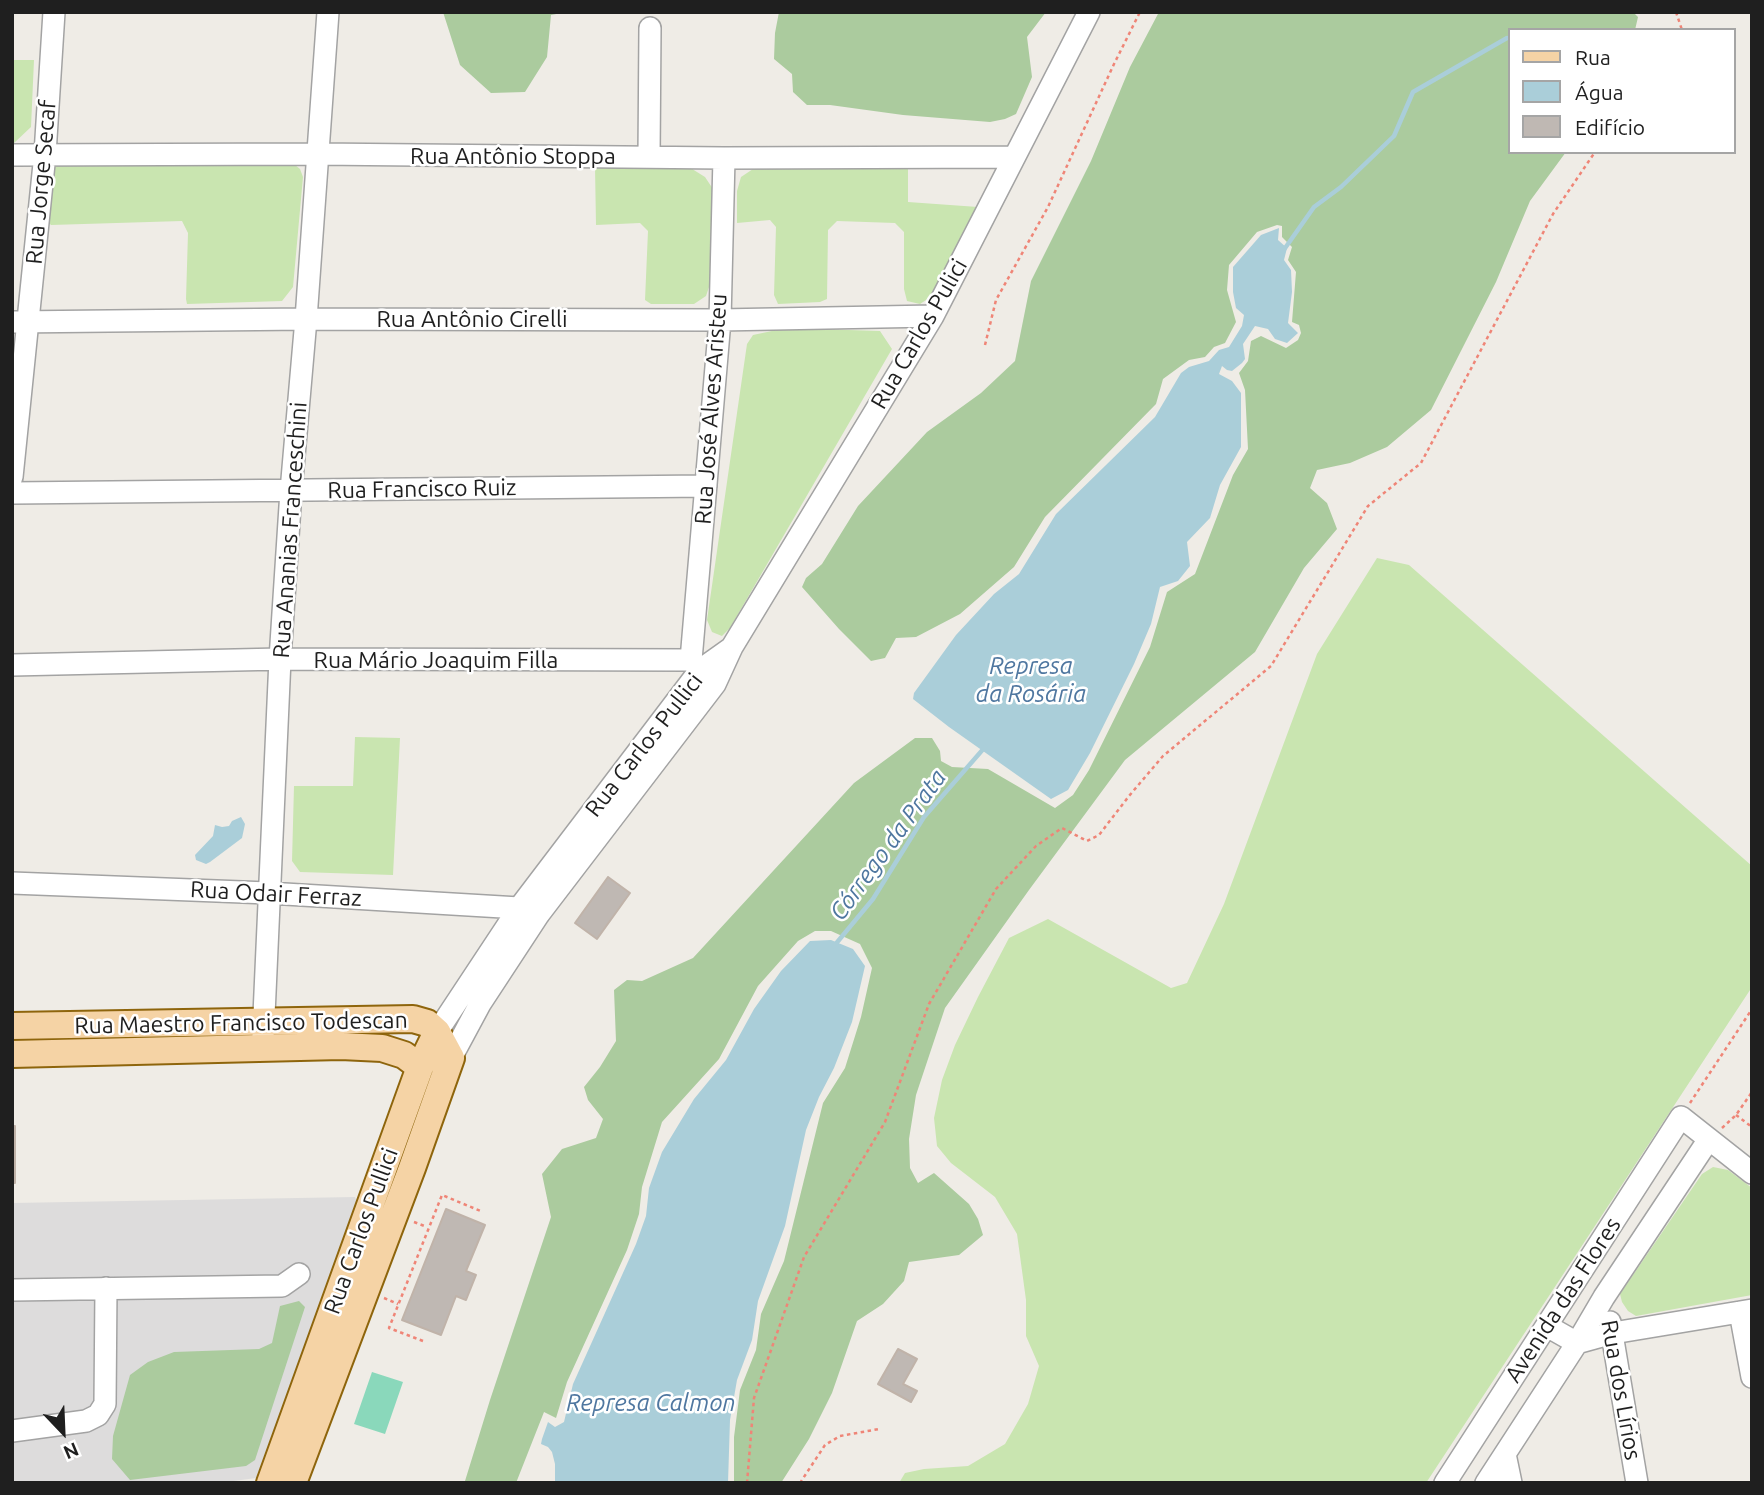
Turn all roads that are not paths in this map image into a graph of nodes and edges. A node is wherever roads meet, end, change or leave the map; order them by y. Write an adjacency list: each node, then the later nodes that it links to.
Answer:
1 (54, 12): 5 (street, Rua Jorge Secaf)
2 (328, 12): 6 (street, Rua Ananias Franceschini)
3 (1089, 12): 9 (street, Rua Carlos Pulici)
4 (650, 28): 8 (street)
5 (44, 154): 6 (street, Rua Antônio Stoppa); 7 (street, Rua Antônio Stoppa); 14 (street, Rua Jorge Secaf)
6 (317, 154): 8 (street, Rua Antônio Stoppa); 12 (street, Rua Ananias Franceschini)
7 (12, 155)
8 (649, 157): 10 (street, Rua Antônio Stoppa)
9 (1014, 157): 10 (street, Rua Antônio Stoppa); 11 (street, Rua Carlos Pulici)
10 (724, 158): 13 (street, Rua José Alves Aristeu)
11 (933, 316): 13 (street, Rua Antônio Cirelli); 19 (street, Rua Carlos Pulici)
12 (306, 319): 13 (street, Rua Antônio Cirelli); 14 (street, Rua Antônio Cirelli); 17 (street, Rua Ananias Franceschini)
13 (720, 320): 16 (street, Rua José Alves Aristeu)
14 (20, 322): 15 (street, Rua Jorge Secaf)
15 (12, 477)
16 (706, 486): 17 (street, Rua Francisco Ruiz); 22 (street, Rua José Alves Aristeu)
17 (290, 491): 18 (street, Rua Francisco Ruiz); 20 (street, Rua Ananias Franceschini)
18 (12, 493)
19 (732, 647): 22 (street, Rua Carlos Pullici)
20 (280, 659): 21 (street, Rua Mário Joaquim Filla); 22 (street, Rua Mário Joaquim Filla); 24 (street, Rua Ananias Franceschini)
21 (12, 665)
22 (702, 671): 25 (street, Rua Carlos Pullici)
23 (12, 883): 24 (street, Rua Odair Ferraz)
24 (268, 893): 25 (street, Rua Odair Ferraz); 26 (street, Rua Ananias Franceschini)
25 (529, 911): 28 (street, Rua Carlos Pullici); 31 (street, Rua Carlos Pullici)
26 (263, 1021): 27 (main road, Rua Maestro Francisco Todescan); 28 (main road, Rua Maestro Francisco Todescan); 29 (street, Rua Ananias Franceschini)
27 (12, 1026)
28 (437, 1032): 31 (main road, Rua Maestro Francisco Todescan); 32 (main road, Rua Carlos Pullici)
29 (263, 1049): 30 (main road, Rua Maestro Francisco Todescan); 32 (main road, Rua Maestro Francisco Todescan)
30 (12, 1054)
31 (451, 1058): 47 (main road, Rua Carlos Pullici)
32 (420, 1067): 46 (main road, Rua Carlos Pullici)
33 (1709, 1139): 34 (street); 38 (street, Avenida das Flores); 40 (street, Avenida das Flores)
34 (1752, 1173)
35 (299, 1275): 36 (street)
36 (106, 1288): 37 (street); 44 (street)
37 (12, 1290)
38 (1604, 1297): 41 (street, Rua dos Lírios); 42 (street, Avenida das Flores)
39 (1746, 1311): 41 (street); 43 (street)
40 (1546, 1326): 42 (street); 48 (street, Avenida das Flores)
41 (1613, 1334): 42 (street); 51 (street, Rua dos Lírios)
42 (1577, 1343): 45 (street, Avenida das Flores)
43 (1752, 1377)
44 (12, 1431)
45 (1505, 1454): 49 (street, Avenida das Flores); 50 (street)
46 (270, 1483)
47 (293, 1483)
48 (1444, 1483)
49 (1486, 1483)
50 (1511, 1483)
51 (1637, 1483)

